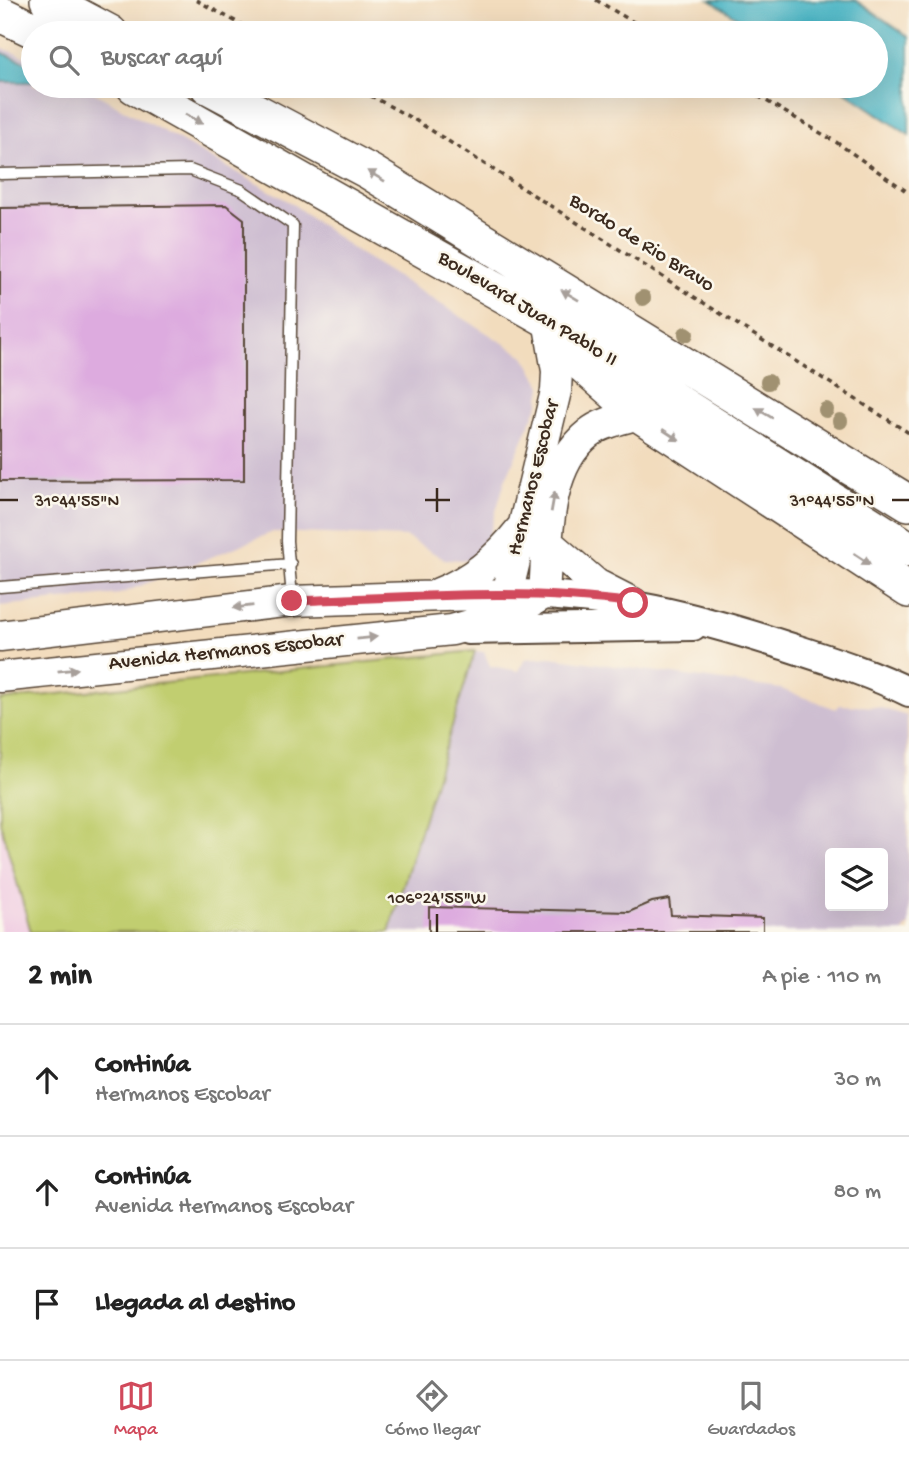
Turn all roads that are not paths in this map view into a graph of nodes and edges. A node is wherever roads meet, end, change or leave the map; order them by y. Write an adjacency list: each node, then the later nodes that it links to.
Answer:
1 (48, 0): 3 (highway)
2 (0, 14): 4 (highway)
3 (87, 21)
4 (21, 24)
5 (155, 98): 8 (highway, Boulevard Juan Pablo II, one-way to 8)
6 (231, 98): 11 (highway, Boulevard Juan Pablo II, one-way to 6)
7 (0, 174): 17 (lane)
8 (548, 320): 9 (highway, Boulevard Juan Pablo II); 13 (main road, Hermanos Escobar)
9 (578, 338): 10 (highway); 16 (highway, Boulevard Juan Pablo II)
10 (639, 414): 15 (main road, Hermanos Escobar, one-way to 10); 19 (highway, one-way to 19)
11 (823, 448): 12 (highway, Boulevard Juan Pablo II); 14 (highway)
12 (909, 503)
13 (522, 527): 20 (main road); 21 (main road, Hermanos Escobar)
14 (909, 531)
15 (548, 543): 21 (main road, Hermanos Escobar); 23 (main road)
16 (909, 550)
17 (291, 564): 18 (lane); 22 (lane)
18 (0, 587)
19 (909, 590)
20 (425, 598): 21 (main road, Avenida Hermanos Escobar); 22 (main road, Avenida Hermanos Escobar)
21 (526, 598): 23 (street); 25 (street); 26 (main road, Avenida Hermanos Escobar)
22 (292, 601): 27 (main road, Avenida Hermanos Escobar, one-way to 27)
23 (633, 603): 24 (street)
24 (717, 625): 25 (street); 29 (street)
25 (602, 627): 26 (street)
26 (452, 630): 28 (main road, Avenida Hermanos Escobar, one-way to 26)
27 (0, 636)
28 (0, 677)
29 (909, 692)

